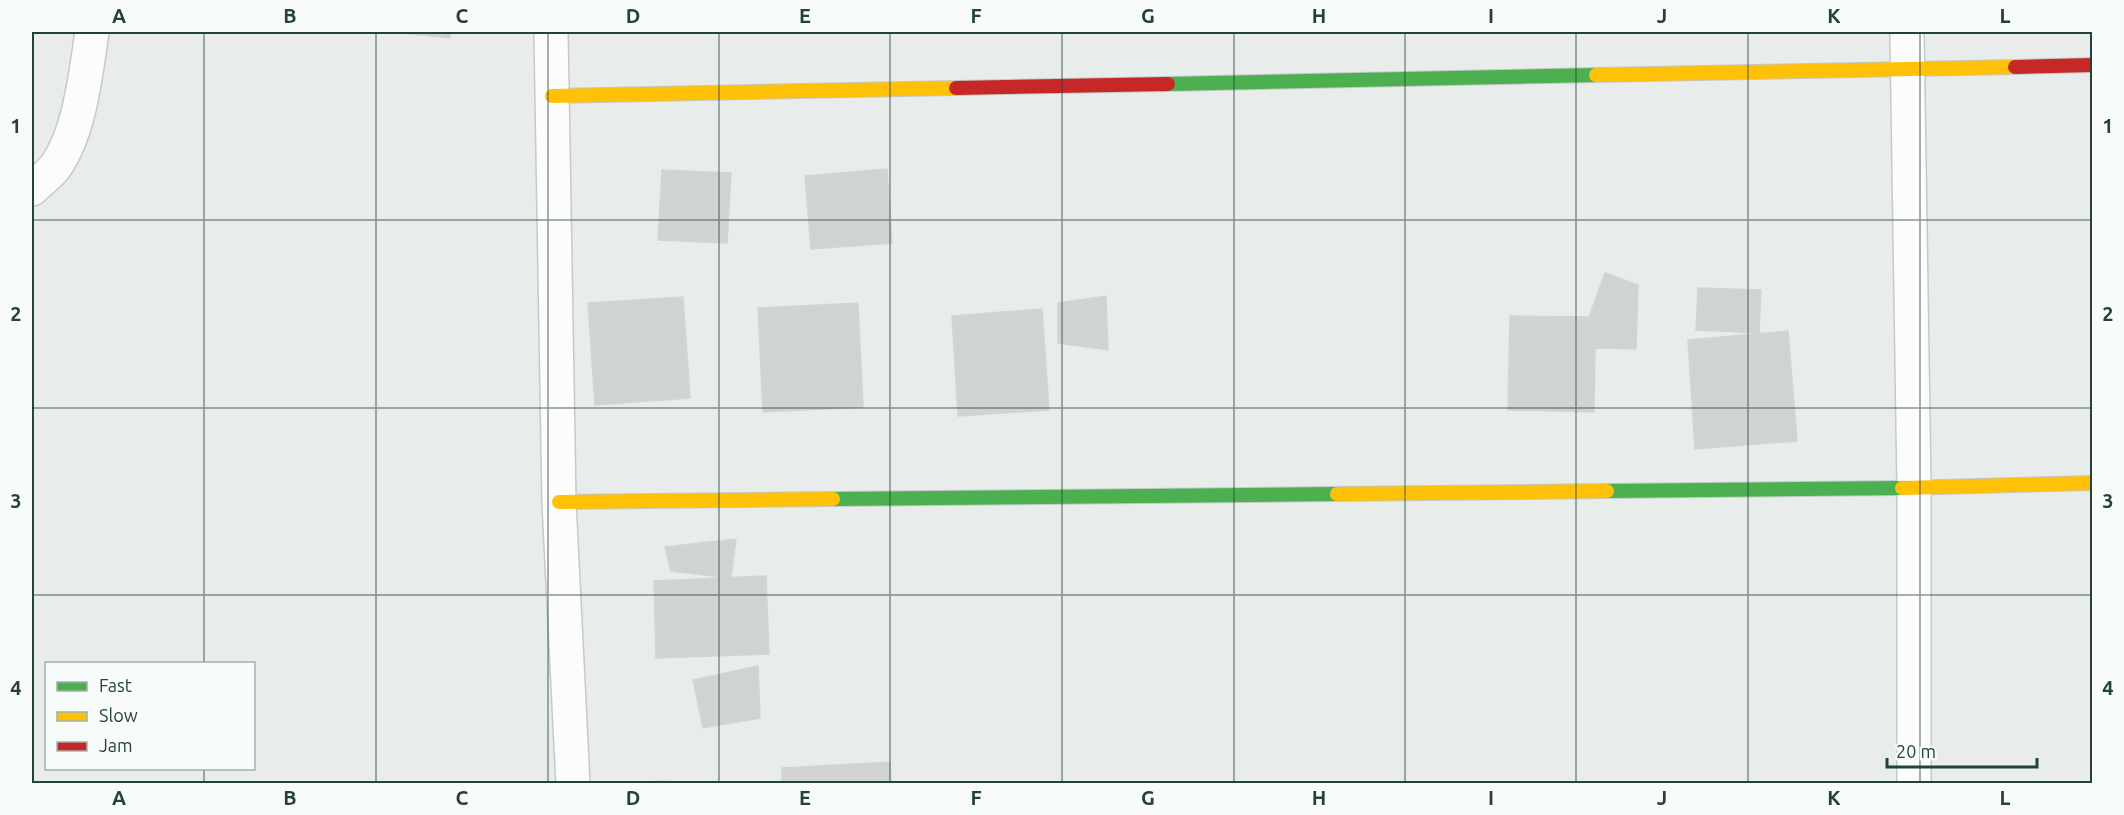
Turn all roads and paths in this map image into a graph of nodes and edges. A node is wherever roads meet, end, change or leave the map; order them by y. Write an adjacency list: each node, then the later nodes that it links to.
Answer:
1 (92, 32): 7 (street)
2 (550, 32): 6 (street)
3 (1907, 32): 5 (street)
4 (2092, 65): 5 (street)
5 (1908, 69): 6 (street); 9 (street)
6 (552, 96): 10 (street)
7 (32, 189)
8 (2092, 483): 9 (street)
9 (1914, 488): 10 (street); 12 (street)
10 (559, 502): 11 (street)
11 (573, 783)
12 (1914, 783)

